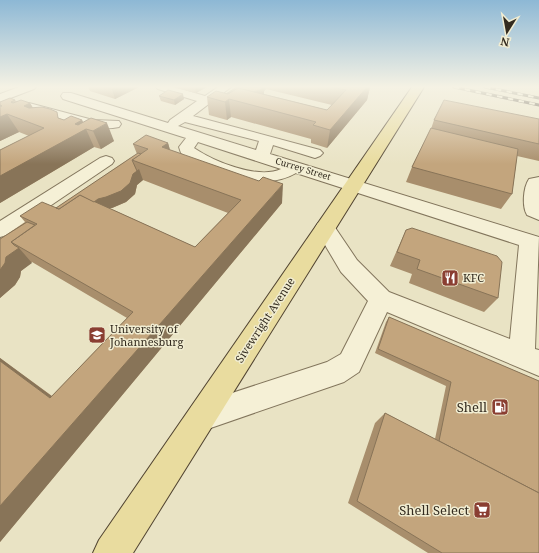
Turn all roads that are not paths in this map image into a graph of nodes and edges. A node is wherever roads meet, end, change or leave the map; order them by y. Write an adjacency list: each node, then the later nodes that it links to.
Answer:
1 (51, 113): 5 (street)
2 (121, 113): 5 (street, Currey Street)
3 (189, 113): 6 (street)
4 (401, 113): 15 (main road, Sivewright Avenue)
5 (135, 117): 7 (street, Currey Street)
6 (183, 117): 7 (street); 9 (street)
7 (166, 118): 8 (street, Currey Street)
8 (196, 136): 11 (street, Currey Street); 13 (street)
9 (267, 139): 10 (street); 11 (street)
10 (315, 153)
11 (262, 156): 13 (street, Currey Street)
12 (106, 161): 18 (street)
13 (295, 167): 15 (street, Currey Street)
14 (539, 182): 16 (street)
15 (353, 184): 17 (main road, Sivewright Avenue); 19 (street, Currey Street)
16 (539, 214)
17 (325, 228): 20 (street); 22 (main road, Sivewright Avenue)
18 (0, 230)
19 (534, 242): 21 (street)
20 (381, 299): 21 (street); 22 (street)
21 (530, 360)
22 (202, 416): 23 (main road, Sivewright Avenue)
23 (112, 553)

